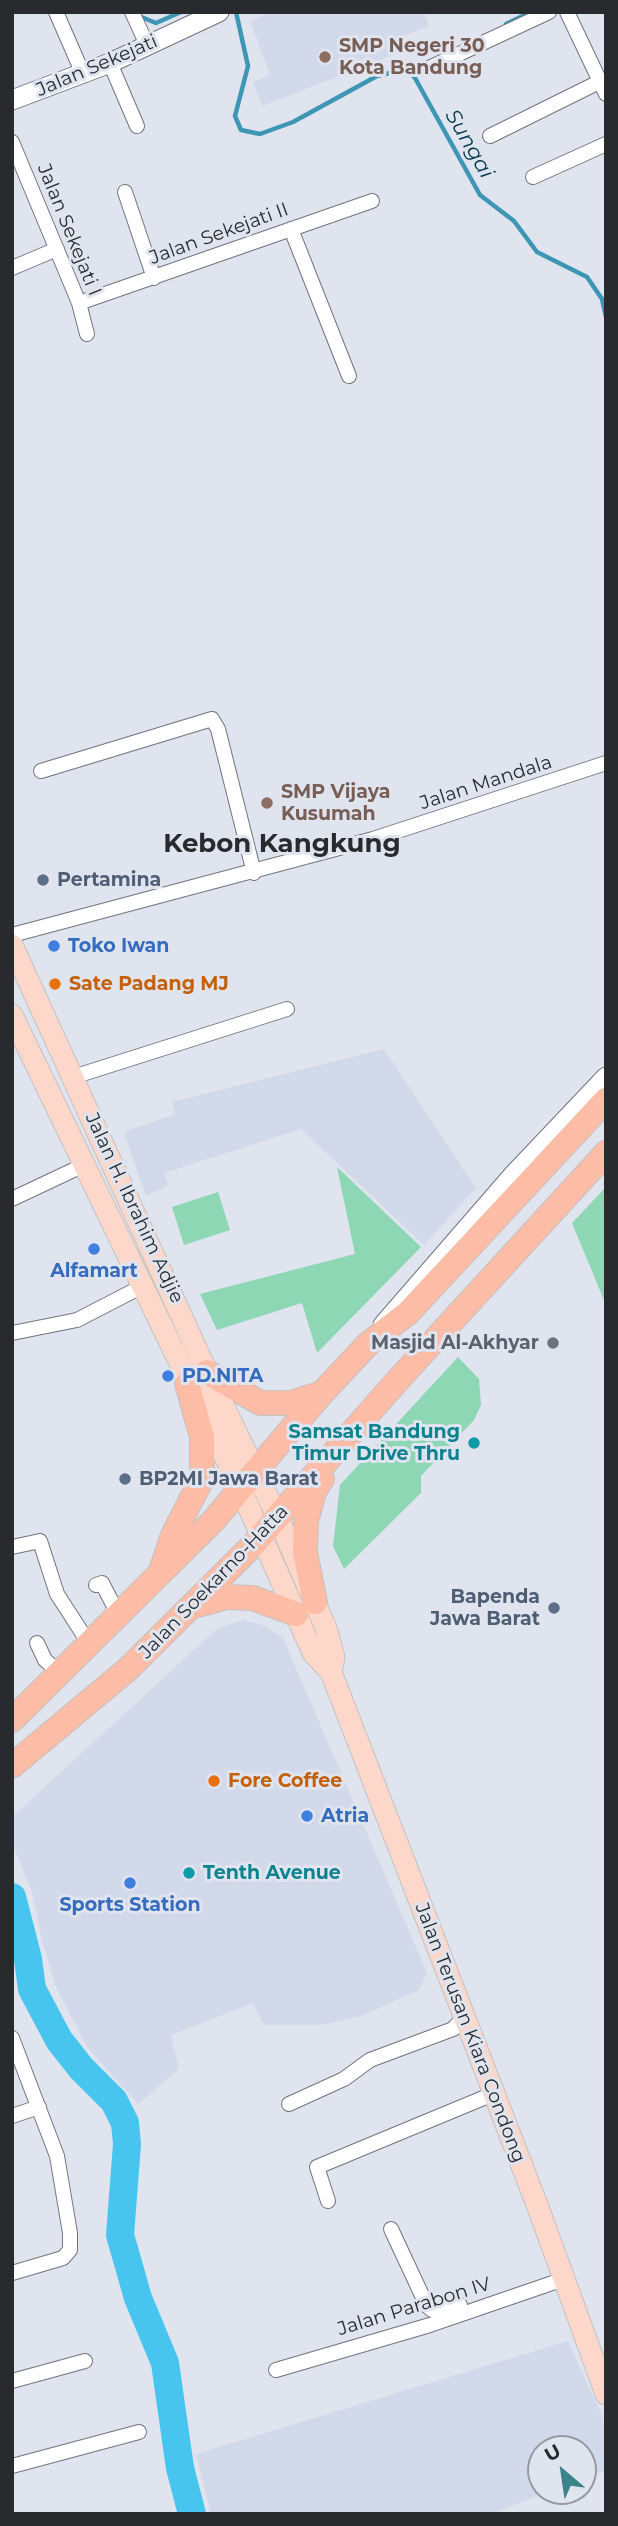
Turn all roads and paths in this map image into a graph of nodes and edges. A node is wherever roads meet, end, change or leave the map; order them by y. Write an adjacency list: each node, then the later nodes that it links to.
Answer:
1 (56, 12): 9 (street)
2 (132, 12): 6 (street)
3 (219, 12): 6 (main road, Jalan Sekejati)
4 (549, 12): 8 (street)
5 (567, 12): 10 (street)
6 (147, 45): 7 (main road, Jalan Sekejati)
7 (110, 63): 9 (main road, Jalan Sekejati); 12 (street)
8 (429, 68)
9 (83, 74): 11 (main road, Jalan Sekejati)
10 (603, 87): 13 (street)
11 (12, 100)
12 (136, 126)
13 (489, 136)
14 (12, 142): 20 (street, Jalan Sekejati I)
15 (606, 144): 16 (street)
16 (533, 177)
17 (125, 192): 22 (street)
18 (372, 201): 19 (street, Jalan Sekejati II)
19 (291, 229): 22 (street, Jalan Sekejati II); 25 (street)
20 (57, 249): 21 (street); 23 (street, Jalan Sekejati I)
21 (12, 268)
22 (154, 278): 23 (street, Jalan Sekejati II)
23 (79, 303): 24 (street, Jalan Sekejati I)
24 (87, 334)
25 (349, 376)
26 (606, 762): 28 (street, Jalan Mandala)
27 (41, 771): 28 (street)
28 (254, 873): 29 (street, Jalan Mandala)
29 (12, 935)
30 (12, 945): 33 (main road, Jalan H. Ibrahim Adjie)
31 (287, 1009): 33 (street)
32 (14, 1023): 37 (main road, Jalan H. Ibrahim Adjie)
33 (73, 1076): 43 (main road, Jalan H. Ibrahim Adjie)
34 (606, 1077): 42 (main road)
35 (606, 1100): 42 (highway)
36 (606, 1153): 44 (highway, Jalan Soekarno-Hatta)
37 (84, 1165): 39 (street); 40 (main road, Jalan H. Ibrahim Adjie)
38 (606, 1168): 44 (main road, Jalan Soekarno-Hatta)
39 (12, 1199)
40 (141, 1287): 41 (street); 43 (main road, Jalan H. Ibrahim Adjie)
41 (12, 1333)
42 (369, 1343): 45 (highway)
43 (197, 1378): 45 (highway); 47 (main road, Jalan H. Ibrahim Adjie); 48 (main road, Jalan H. Ibrahim Adjie); 52 (highway)
44 (398, 1380): 46 (highway, Jalan Soekarno-Hatta)
45 (322, 1394): 47 (highway)
46 (355, 1430): 49 (highway, Jalan Soekarno-Hatta); 55 (highway)
47 (257, 1471): 48 (highway); 49 (main road, Jalan H. Ibrahim Adjie)
48 (241, 1490): 50 (main road, Jalan H. Ibrahim Adjie); 52 (highway)
49 (278, 1518): 50 (highway, Jalan Soekarno-Hatta); 55 (main road, Jalan Terusan Kiara Condong)
50 (261, 1536): 54 (highway, Jalan Soekarno-Hatta); 55 (main road, Jalan Terusan Kiara Condong)
51 (12, 1548): 58 (street)
52 (159, 1575): 56 (highway)
53 (96, 1585): 56 (street)
54 (190, 1607): 55 (highway); 61 (highway, Jalan Soekarno-Hatta)
55 (305, 1608): 62 (main road, Jalan Terusan Kiara Condong)
56 (119, 1616): 58 (highway)
57 (37, 1643): 59 (street)
58 (90, 1646): 59 (highway)
59 (61, 1674): 60 (highway)
60 (15, 1711)
61 (12, 1766)
62 (463, 2018): 64 (main road, Jalan Terusan Kiara Condong); 65 (street)
63 (12, 2038): 66 (street)
64 (493, 2094): 68 (street); 71 (main road, Jalan Terusan Kiara Condong)
65 (289, 2104)
66 (39, 2107): 67 (street); 70 (street)
67 (12, 2116)
68 (328, 2201)
69 (391, 2229): 71 (street)
70 (12, 2273)
71 (562, 2276): 73 (street, Jalan Parabon IV); 75 (main road, Jalan Terusan Kiara Condong)
72 (85, 2361): 74 (street)
73 (276, 2370)
74 (12, 2381)
75 (606, 2394)
76 (139, 2432): 77 (street)
77 (12, 2466)

